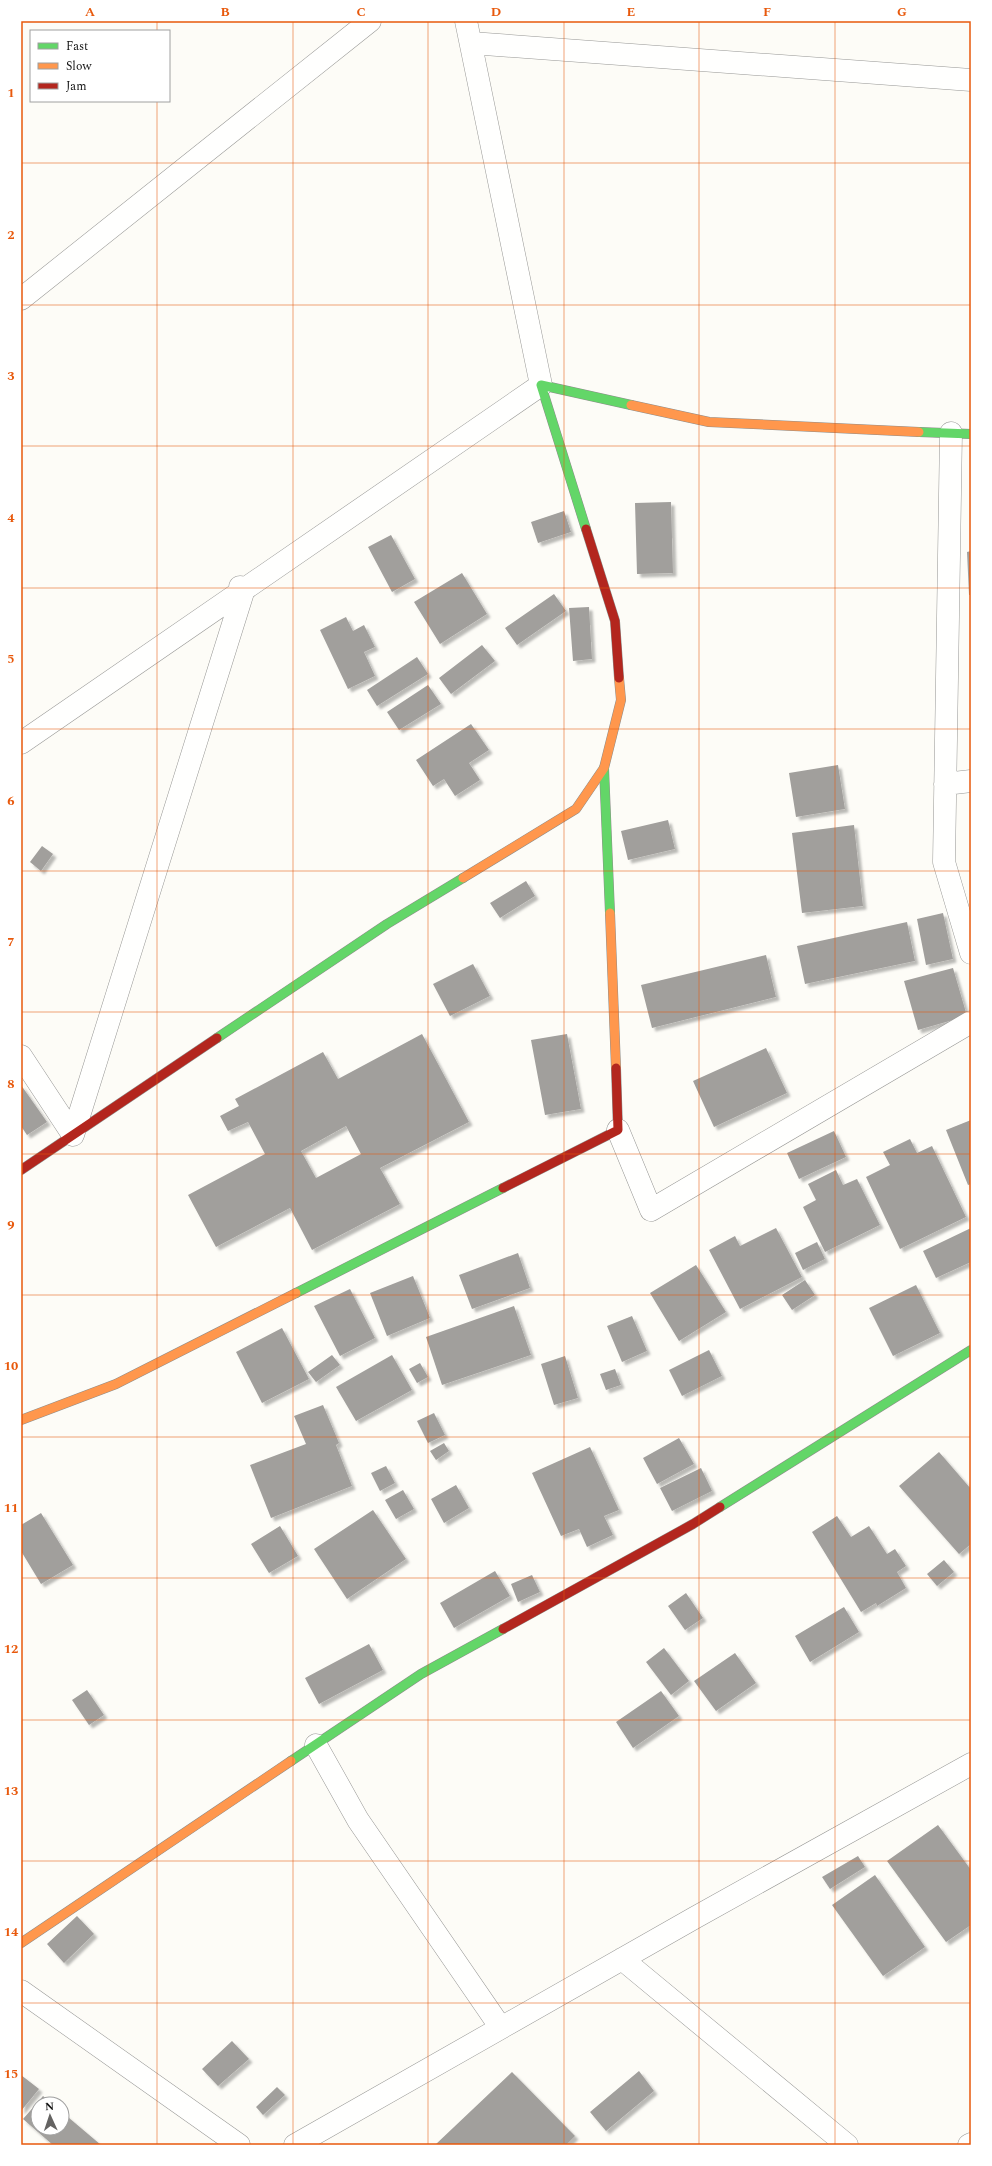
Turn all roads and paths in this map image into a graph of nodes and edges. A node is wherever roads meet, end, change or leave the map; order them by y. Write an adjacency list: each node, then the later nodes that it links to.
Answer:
1 (370, 21): 5 (street)
2 (466, 21): 3 (street)
3 (471, 42): 4 (street); 6 (street)
4 (971, 80)
5 (21, 299)
6 (540, 385): 7 (street); 8 (street); 10 (street)
7 (961, 433): 12 (street)
8 (240, 587): 9 (street); 17 (street)
9 (21, 743)
10 (604, 768): 16 (street); 17 (street)
11 (971, 781): 12 (street)
12 (945, 784): 13 (street)
13 (971, 953)
14 (971, 1022): 16 (street)
15 (21, 1056): 17 (street)
16 (618, 1130): 20 (street)
17 (73, 1135): 18 (street)
18 (21, 1170)
19 (971, 1350): 21 (street)
20 (21, 1420)
21 (316, 1745): 23 (street); 26 (street)
22 (971, 1764): 24 (street)
23 (21, 1943)
24 (622, 1959): 26 (street); 29 (street)
25 (21, 1991): 27 (street)
26 (501, 2028): 28 (street)
27 (239, 2145)
28 (295, 2145)
29 (846, 2145)

